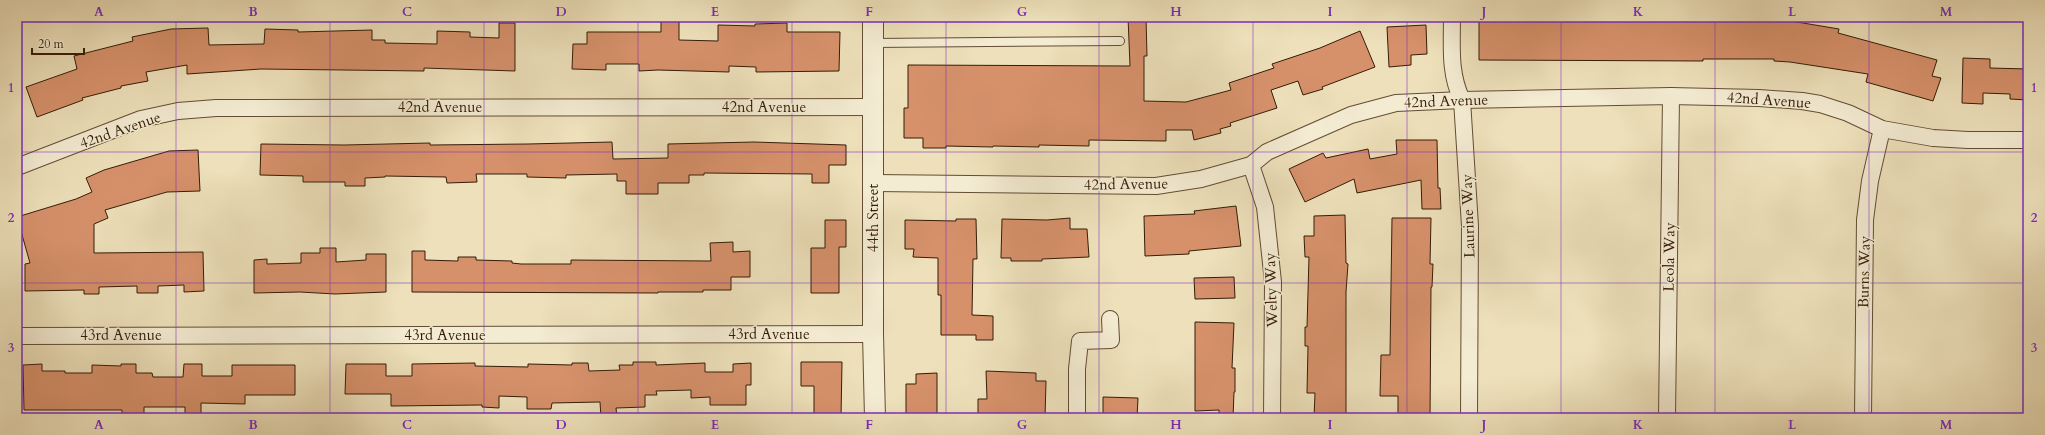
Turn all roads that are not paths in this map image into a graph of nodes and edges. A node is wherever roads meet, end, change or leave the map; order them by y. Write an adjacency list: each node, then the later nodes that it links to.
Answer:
1 (873, 17): 4 (street, 44th Street)
2 (1452, 17): 6 (street, Laurine Way)
3 (1120, 41): 4 (lane)
4 (873, 43): 7 (street, 44th Street)
5 (1671, 96): 6 (street, 42nd Avenue); 8 (street, 42nd Avenue); 20 (street, Leola Way)
6 (1462, 100): 10 (street, 42nd Avenue); 19 (street, Laurine Way)
7 (874, 107): 11 (street, 42nd Avenue); 12 (street, 44th Street)
8 (1882, 129): 9 (street, 42nd Avenue); 21 (street, Burns Way)
9 (2028, 140)
10 (1251, 165): 12 (street, 42nd Avenue); 18 (street, Welty Way)
11 (17, 167)
12 (874, 183): 14 (street, 44th Street)
13 (1110, 319): 17 (street)
14 (872, 334): 15 (street, 43rd Avenue); 16 (street, 44th Street)
15 (17, 336)
16 (875, 418)
17 (1076, 418)
18 (1272, 418)
19 (1469, 418)
20 (1667, 418)
21 (1863, 418)

